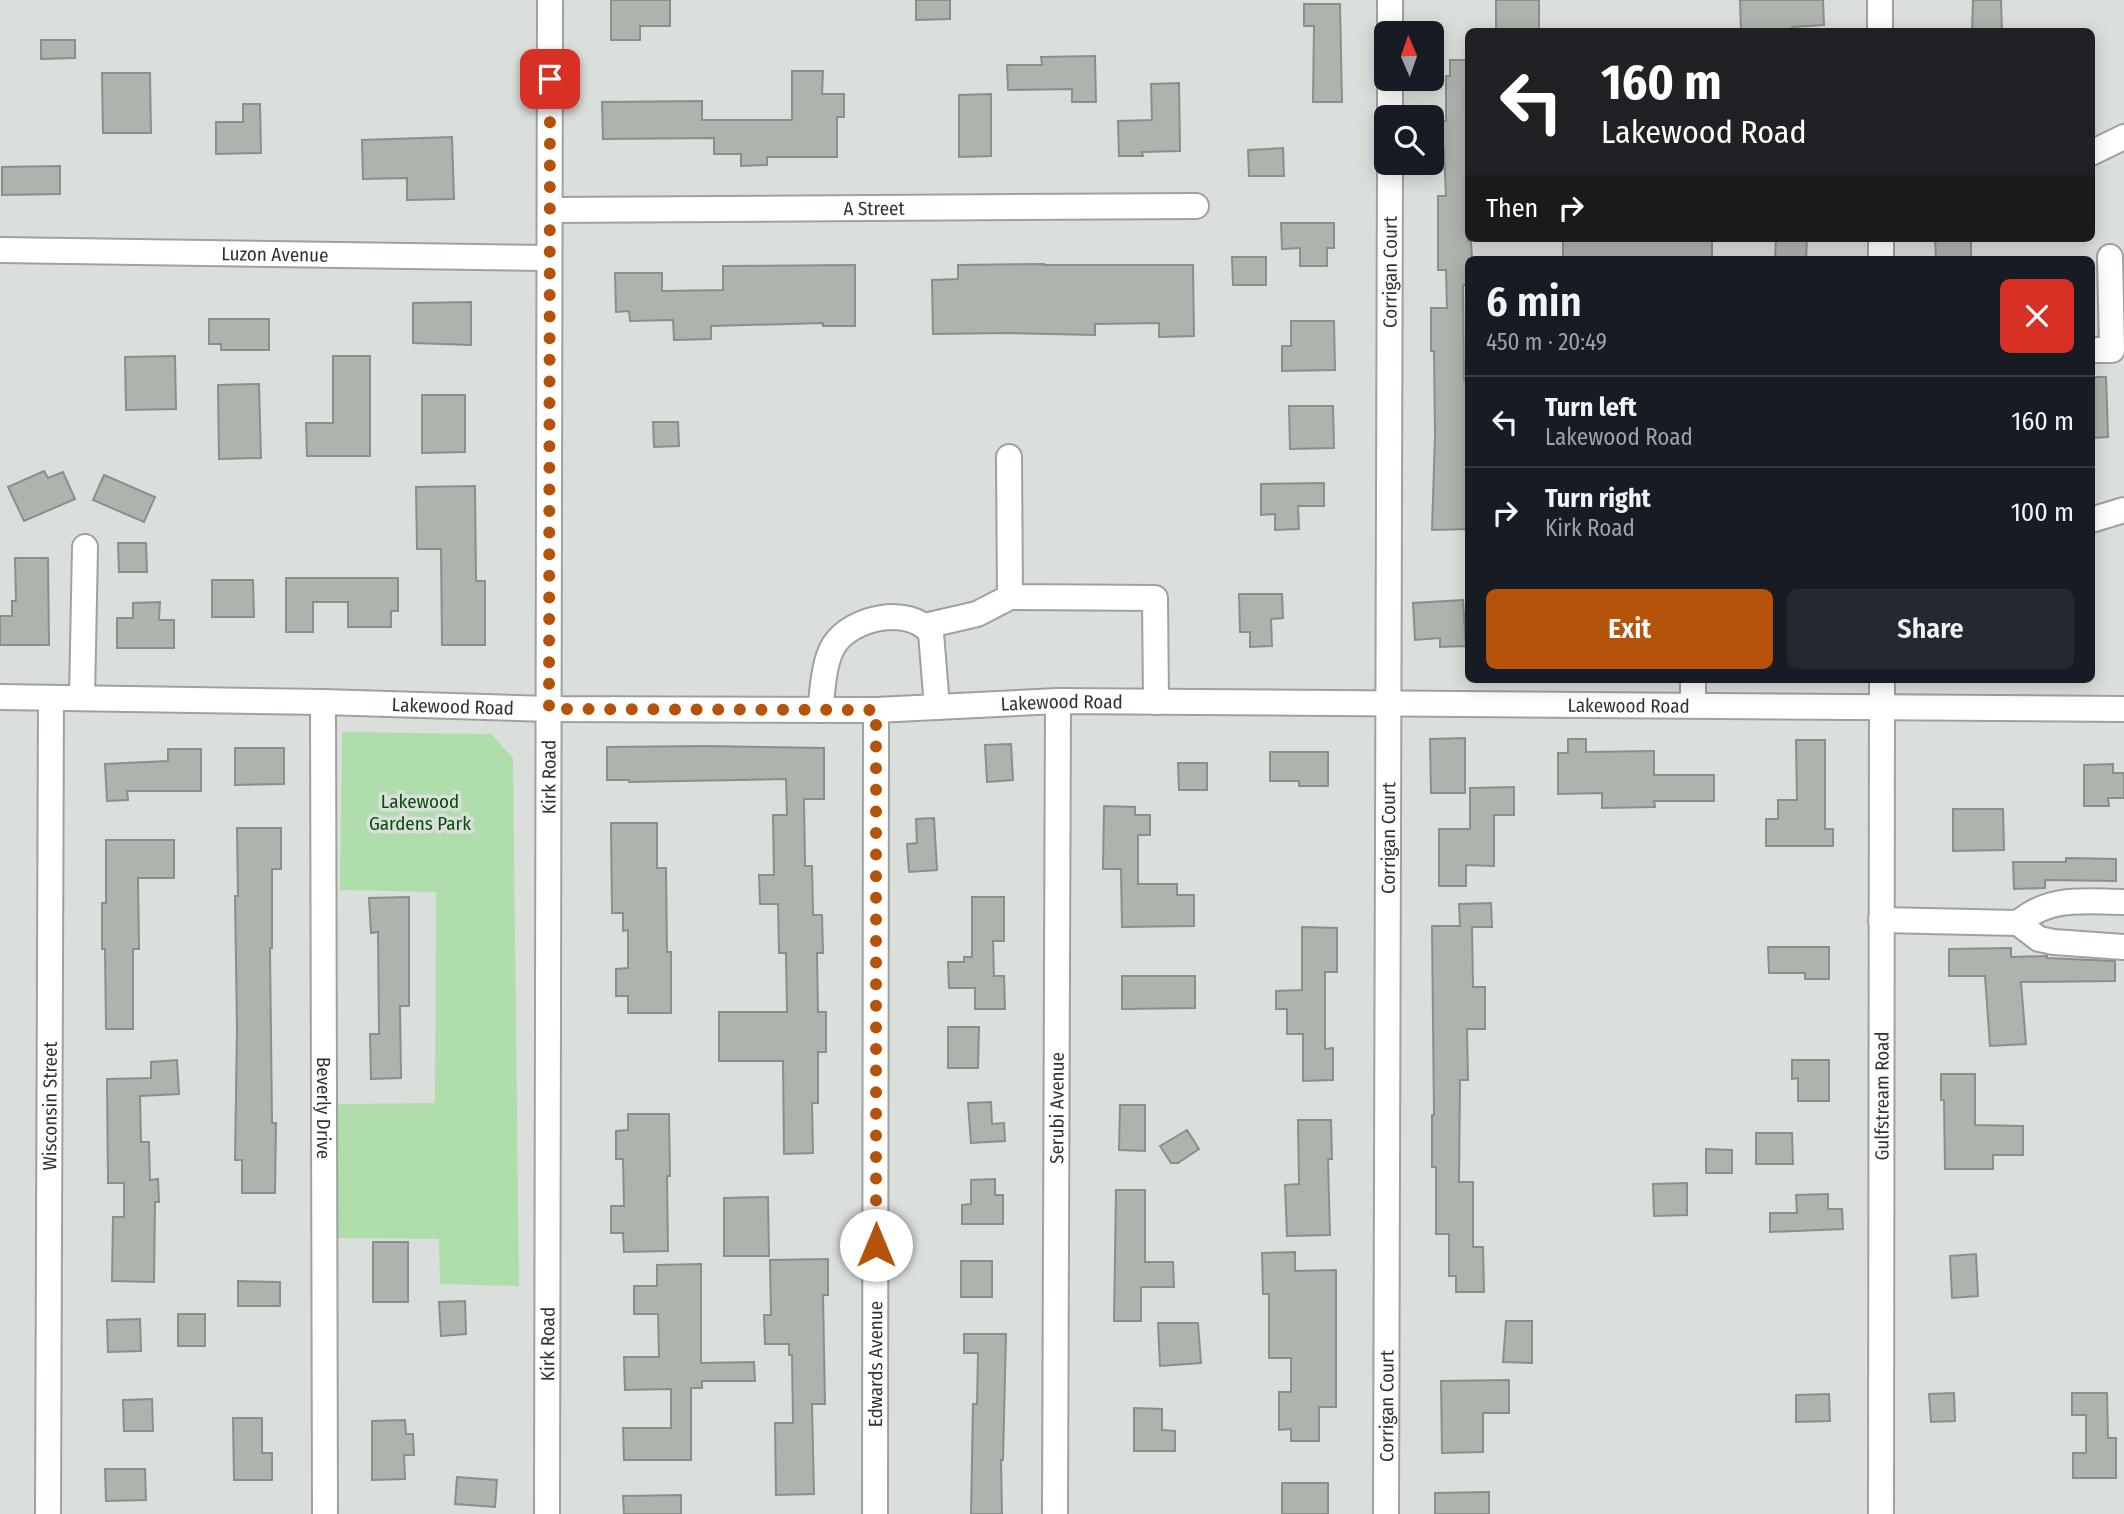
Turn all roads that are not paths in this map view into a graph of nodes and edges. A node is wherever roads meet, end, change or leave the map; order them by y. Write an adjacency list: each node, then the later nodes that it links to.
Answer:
1 (550, 0): 10 (street, Kirk Road)
2 (1390, 0): 4 (street)
3 (1880, 0): 5 (street)
4 (1390, 21)
5 (1880, 28)
6 (2124, 137): 7 (street)
7 (2095, 151)
8 (1390, 175): 29 (street, Corrigan Court)
9 (1196, 206): 10 (street, A Street)
10 (550, 210): 13 (street, Kirk Road)
11 (0, 250): 13 (street, Luzon Avenue)
12 (2110, 257): 14 (street)
13 (549, 258): 33 (street, Kirk Road)
14 (2095, 350)
15 (1009, 457): 19 (street)
16 (2124, 510): 17 (street)
17 (2095, 519)
18 (85, 547): 25 (street)
19 (1010, 597): 20 (street); 28 (street)
20 (925, 626): 31 (street); 35 (street)
21 (1693, 683): 30 (street)
22 (1882, 683): 32 (street, Gulfstream Road)
23 (0, 697): 24 (street, Lakewood Road)
24 (51, 698): 25 (street, Lakewood Road); 41 (street, Wisconsin Street)
25 (82, 698): 27 (street, Lakewood Road)
26 (1058, 701): 28 (street, Lakewood Road); 31 (street, Lakewood Road); 45 (street, Serubi Avenue)
27 (323, 702): 33 (street, Lakewood Road); 42 (street, Beverly Drive)
28 (1156, 702): 29 (street, Lakewood Road)
29 (1389, 704): 30 (street, Lakewood Road); 46 (street, Corrigan Court)
30 (1693, 705): 32 (street, Lakewood Road)
31 (937, 707): 36 (street, Lakewood Road)
32 (1882, 707): 34 (street, Lakewood Road); 38 (street, Gulfstream Road)
33 (549, 709): 35 (street, Lakewood Road); 43 (street, Kirk Road)
34 (2124, 709)
35 (820, 710): 36 (street, Lakewood Road)
36 (876, 710): 44 (street, Edwards Avenue)
37 (2124, 902): 39 (street)
38 (1881, 920): 39 (street); 47 (street, Gulfstream Road)
39 (2018, 923): 40 (street)
40 (2124, 947)
41 (48, 1514)
42 (325, 1514)
43 (547, 1514)
44 (875, 1514)
45 (1055, 1514)
46 (1386, 1514)
47 (1881, 1514)

